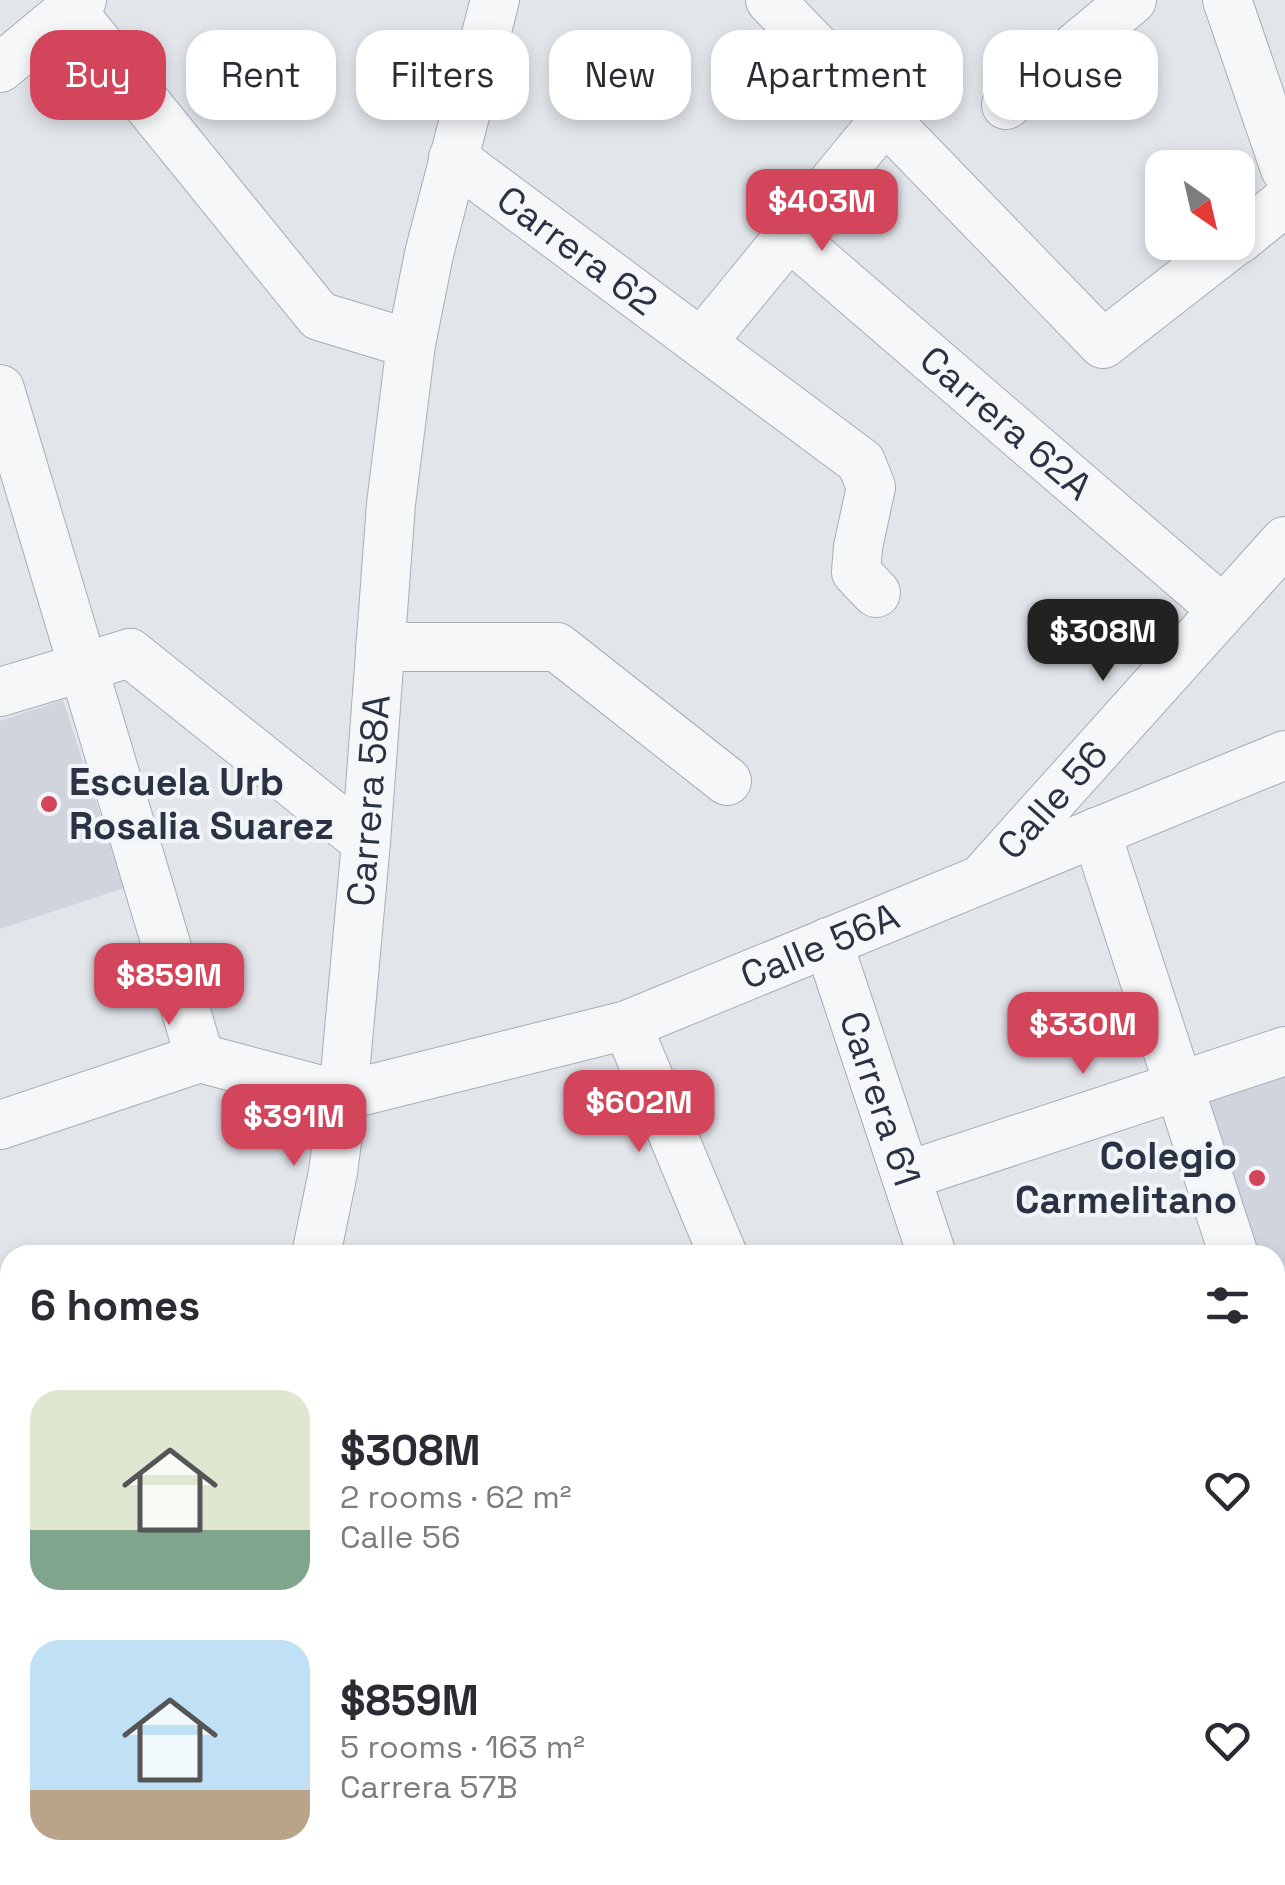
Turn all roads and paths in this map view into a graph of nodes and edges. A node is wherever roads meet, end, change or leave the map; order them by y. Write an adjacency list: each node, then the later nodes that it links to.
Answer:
1 (495, 0): 11 (street, Carrera 58A)
2 (770, 0): 6 (street)
3 (1132, 0): 7 (street)
4 (1227, 0): 12 (street)
5 (76, 5): 8 (street); 18 (street)
6 (799, 30)
7 (1096, 30)
8 (0, 68)
9 (884, 120): 15 (street)
10 (886, 120): 16 (street)
11 (453, 158): 17 (street, Carrera 62); 18 (street, Carrera 58A)
12 (1285, 170)
13 (1285, 202): 14 (street)
14 (1255, 226)
15 (788, 235): 17 (street); 22 (street, Carrera 62A)
16 (1212, 260)
17 (702, 342): 21 (street, Carrera 62)
18 (411, 344): 23 (street, Carrera 58A)
19 (0, 389): 24 (street)
20 (1285, 540): 22 (street, Calle 56)
21 (876, 592)
22 (1222, 609): 30 (street, Calle 56)
23 (380, 647): 27 (street); 29 (street, Carrera 58A)
24 (83, 668): 25 (street); 29 (street); 34 (street)
25 (0, 692)
26 (1285, 755): 28 (street, Calle 56A)
27 (727, 781)
28 (1096, 832): 30 (street, Calle 56A); 35 (street)
29 (366, 842): 36 (street, Carrera 58A)
30 (980, 880): 31 (street, Calle 56A)
31 (828, 942): 32 (street, Calle 56A); 38 (street, Carrera 61)
32 (628, 1025): 36 (street, Calle 56A); 40 (street)
33 (1285, 1050): 35 (street)
34 (200, 1058): 36 (street); 37 (street)
35 (1179, 1086): 38 (street); 42 (street)
36 (344, 1096): 39 (street, Carrera 58A)
37 (0, 1124)
38 (906, 1176): 41 (street, Carrera 61)
39 (318, 1245)
40 (719, 1245)
41 (929, 1245)
42 (1231, 1245)

